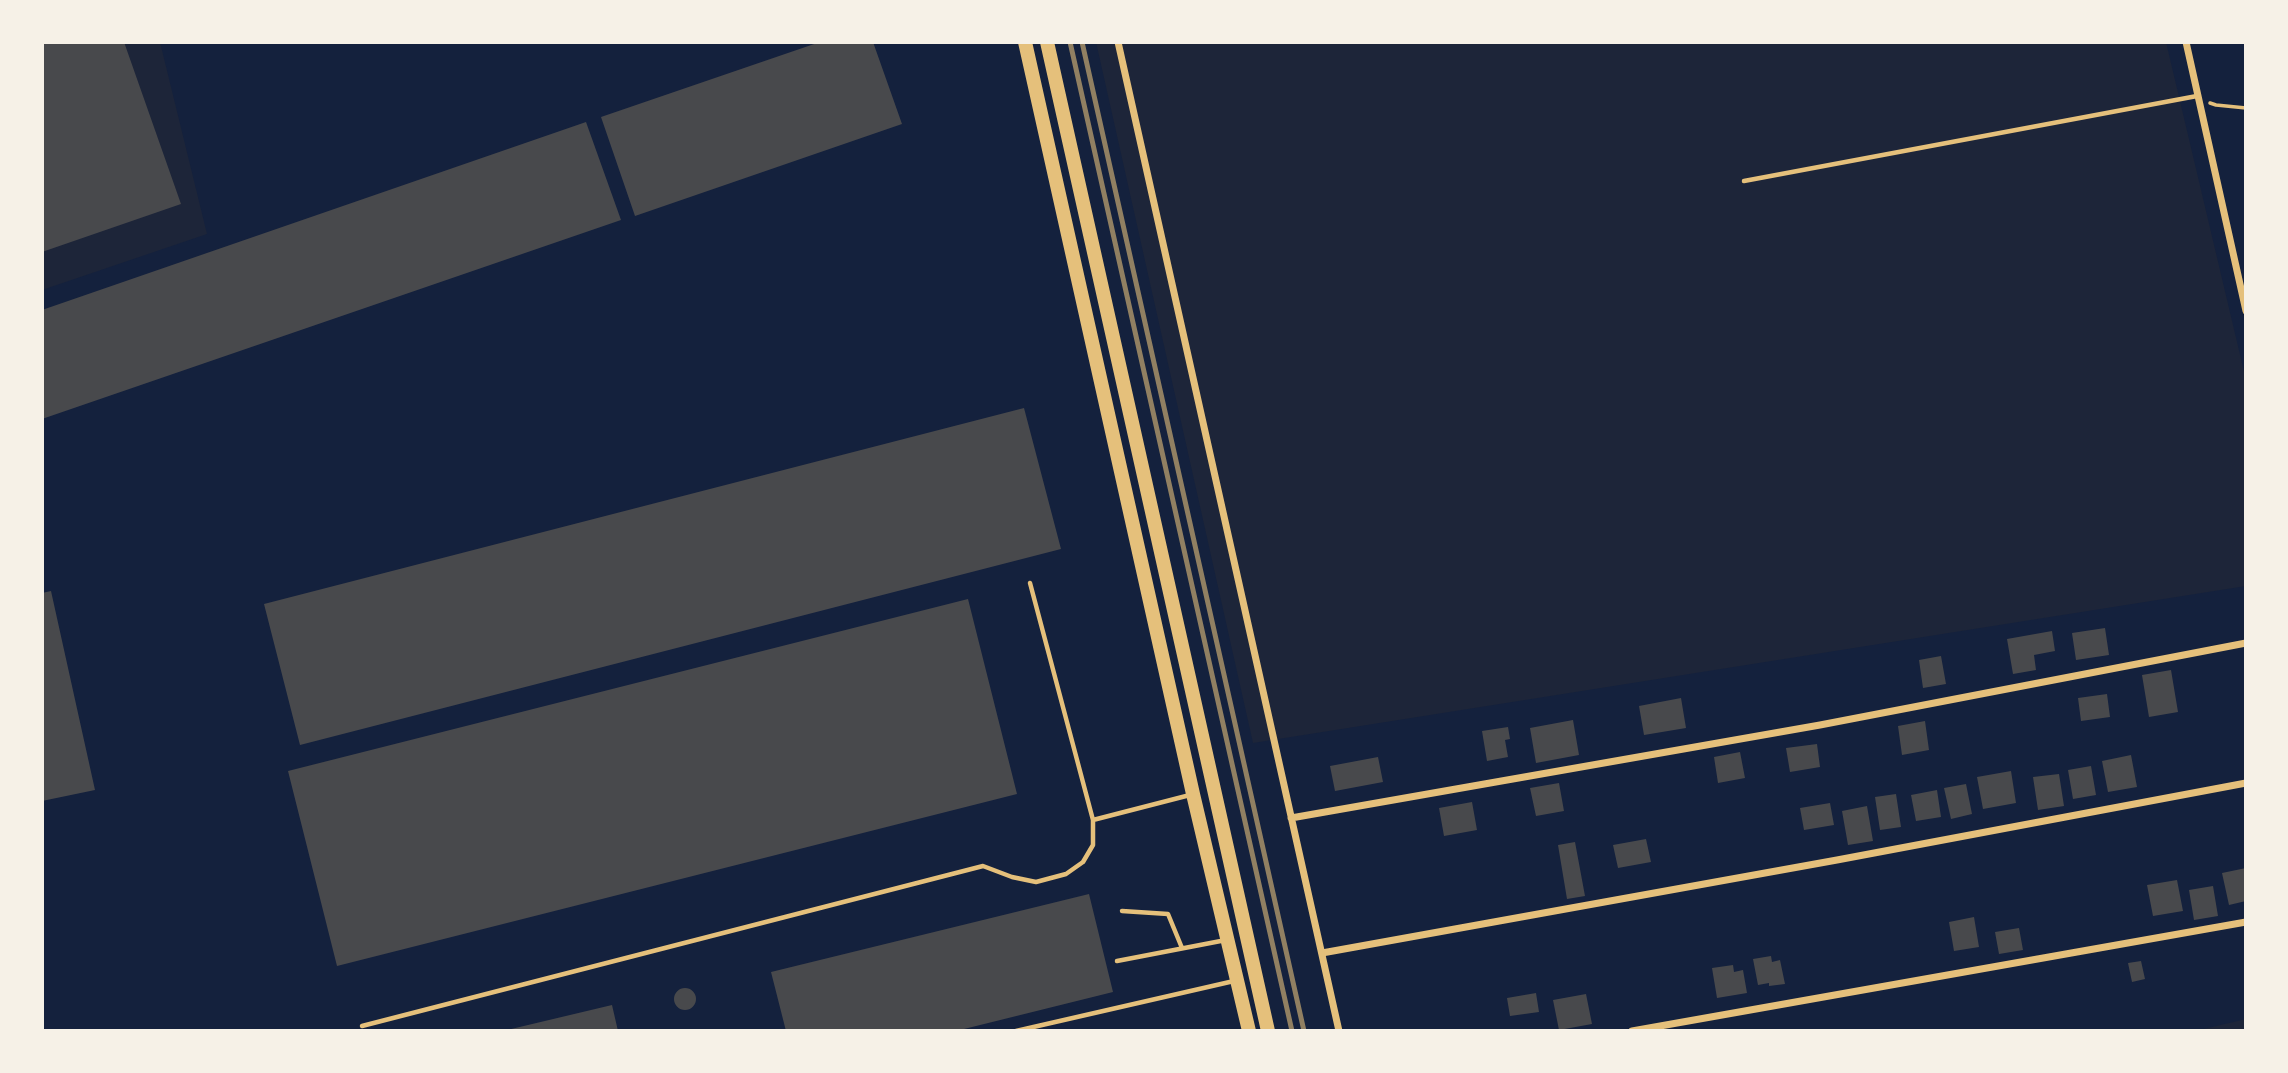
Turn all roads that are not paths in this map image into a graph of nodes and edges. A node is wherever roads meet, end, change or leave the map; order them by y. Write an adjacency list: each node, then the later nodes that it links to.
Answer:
1 (1025, 42): 11 (main road)
2 (1047, 42): 24 (main road)
3 (1118, 42): 12 (street)
4 (2186, 42): 5 (street)
5 (2197, 96): 6 (lane); 7 (street)
6 (1744, 181)
7 (2246, 311)
8 (1030, 583): 13 (lane)
9 (2246, 643): 12 (street)
10 (2246, 783): 18 (street)
11 (1193, 794): 13 (lane); 16 (main road)
12 (1291, 818): 18 (street)
13 (1093, 820): 21 (lane)
14 (1122, 911): 17 (lane)
15 (2246, 922): 26 (street)
16 (1227, 939): 17 (lane); 20 (main road)
17 (1182, 948): 19 (lane)
18 (1322, 953): 25 (street)
19 (1117, 961)
20 (1237, 981): 22 (lane); 23 (main road)
21 (362, 1027)
22 (1016, 1031)
23 (1249, 1031)
24 (1268, 1031)
25 (1339, 1031)
26 (1632, 1031)

